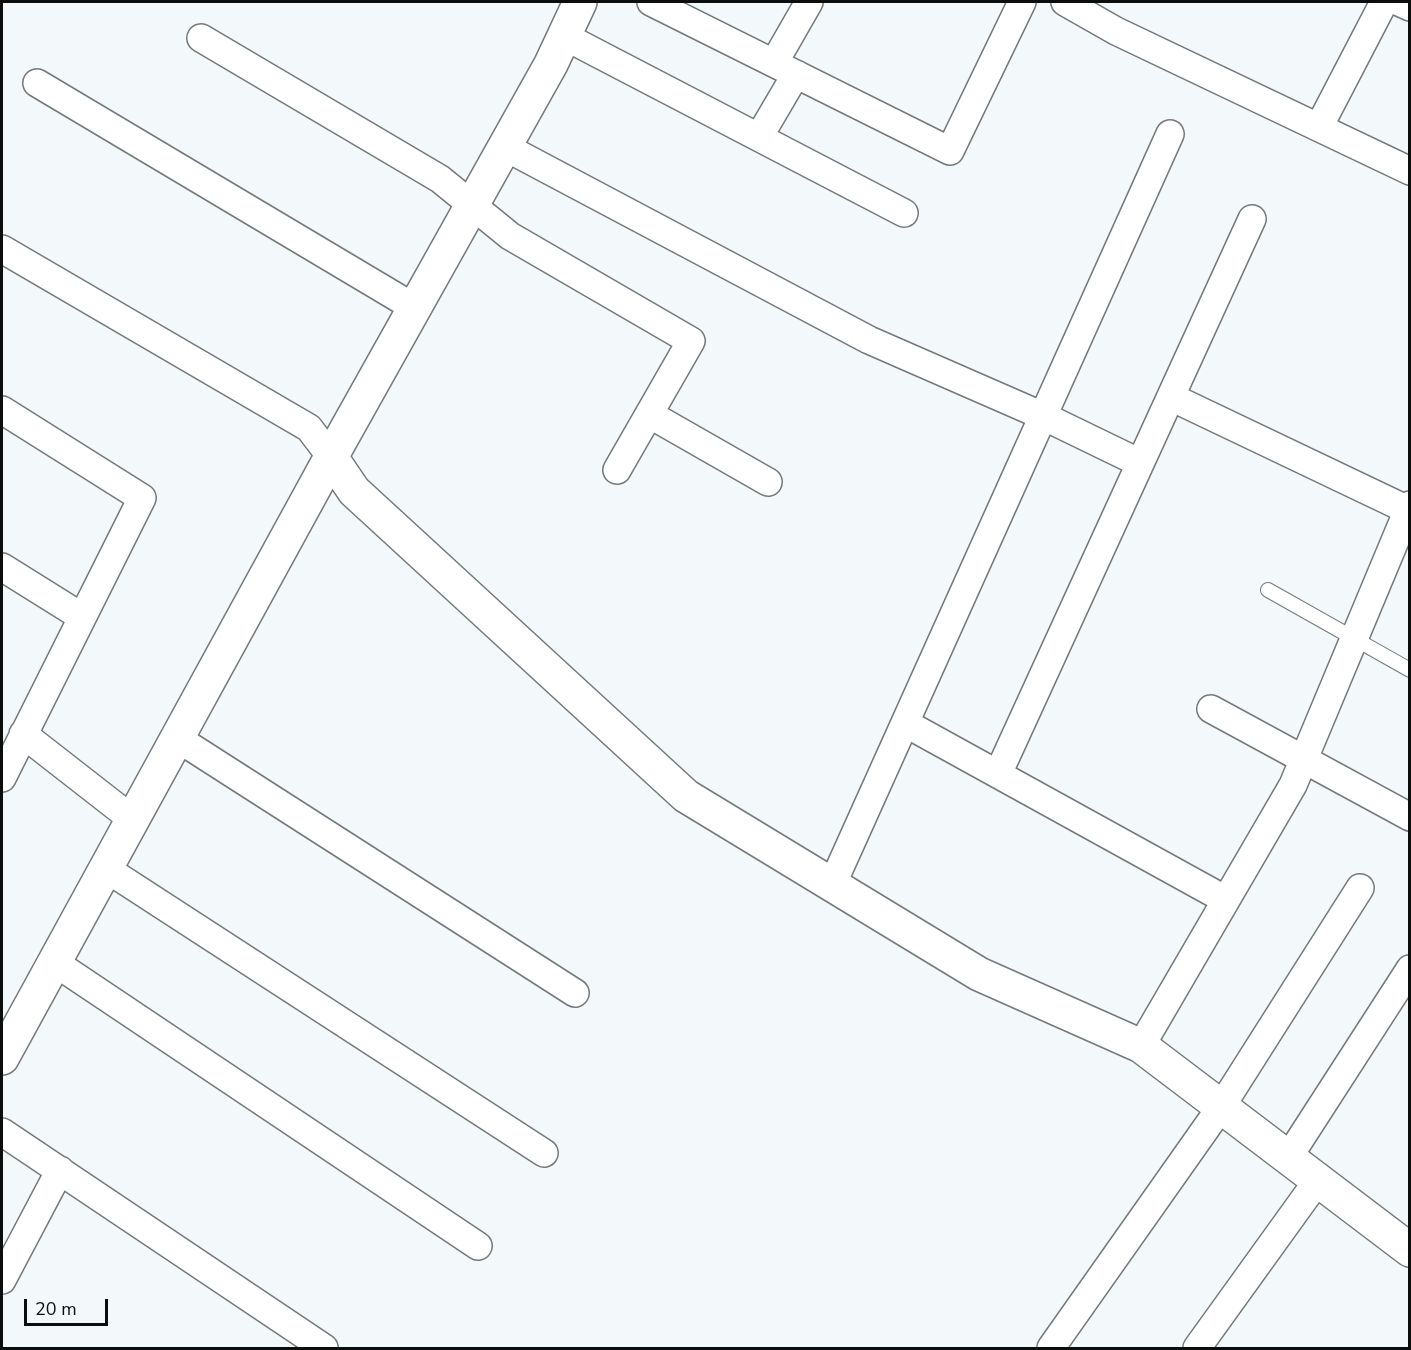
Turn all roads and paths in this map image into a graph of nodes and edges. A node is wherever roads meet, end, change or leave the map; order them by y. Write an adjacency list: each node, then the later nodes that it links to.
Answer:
1 (580, 2): 9 (street)
2 (651, 2): 11 (street)
3 (809, 2): 11 (street)
4 (1022, 2): 11 (street)
5 (1065, 2): 13 (street)
6 (1384, 2): 13 (street)
7 (1399, 2): 8 (street)
8 (1410, 7)
9 (564, 36): 15 (street); 16 (street)
10 (201, 38): 18 (street)
11 (785, 68): 15 (street)
12 (37, 83): 22 (street)
13 (1319, 127): 17 (street)
14 (1170, 134): 26 (street)
15 (759, 137): 19 (street)
16 (505, 147): 18 (street); 26 (street)
17 (1410, 171)
18 (473, 206): 22 (street); 25 (street)
19 (904, 213)
20 (1252, 219): 23 (street)
21 (2, 249): 27 (street)
22 (416, 309): 27 (street)
23 (1171, 397): 28 (street); 31 (street)
24 (2, 410): 34 (street)
25 (649, 414): 29 (street); 30 (street)
26 (1043, 416): 28 (street); 38 (street)
27 (331, 457): 40 (street); 47 (street)
28 (1140, 463): 42 (street)
29 (617, 470)
30 (768, 482)
31 (1409, 509): 35 (street)
32 (2, 567): 34 (street)
33 (1268, 590): 35 (lane)
34 (82, 617): 39 (street)
35 (1354, 640): 36 (lane); 41 (street)
36 (1410, 670)
37 (1210, 709): 41 (street)
38 (905, 723): 42 (street); 47 (street)
39 (23, 734): 43 (street); 45 (street)
40 (177, 738): 45 (street); 52 (street)
41 (1304, 759): 44 (street); 49 (street)
42 (998, 774): 49 (street)
43 (2, 778)
44 (1410, 817)
45 (132, 819): 46 (street)
46 (105, 868): 50 (street); 57 (street)
47 (832, 885): 53 (street)
48 (1360, 888): 55 (street)
49 (1226, 900): 53 (street)
50 (54, 962): 54 (street); 61 (street)
51 (1410, 969): 58 (street)
52 (575, 993)
53 (1141, 1046): 55 (street)
54 (2, 1058)
55 (1221, 1107): 58 (street); 65 (street)
56 (2, 1132): 59 (street)
57 (544, 1153)
58 (1288, 1158): 60 (street)
59 (60, 1170): 63 (street); 64 (street)
60 (1318, 1180): 62 (street); 66 (street)
61 (478, 1246)
62 (1410, 1250)
63 (2, 1280)
64 (324, 1348)
65 (1052, 1348)
66 (1197, 1348)

